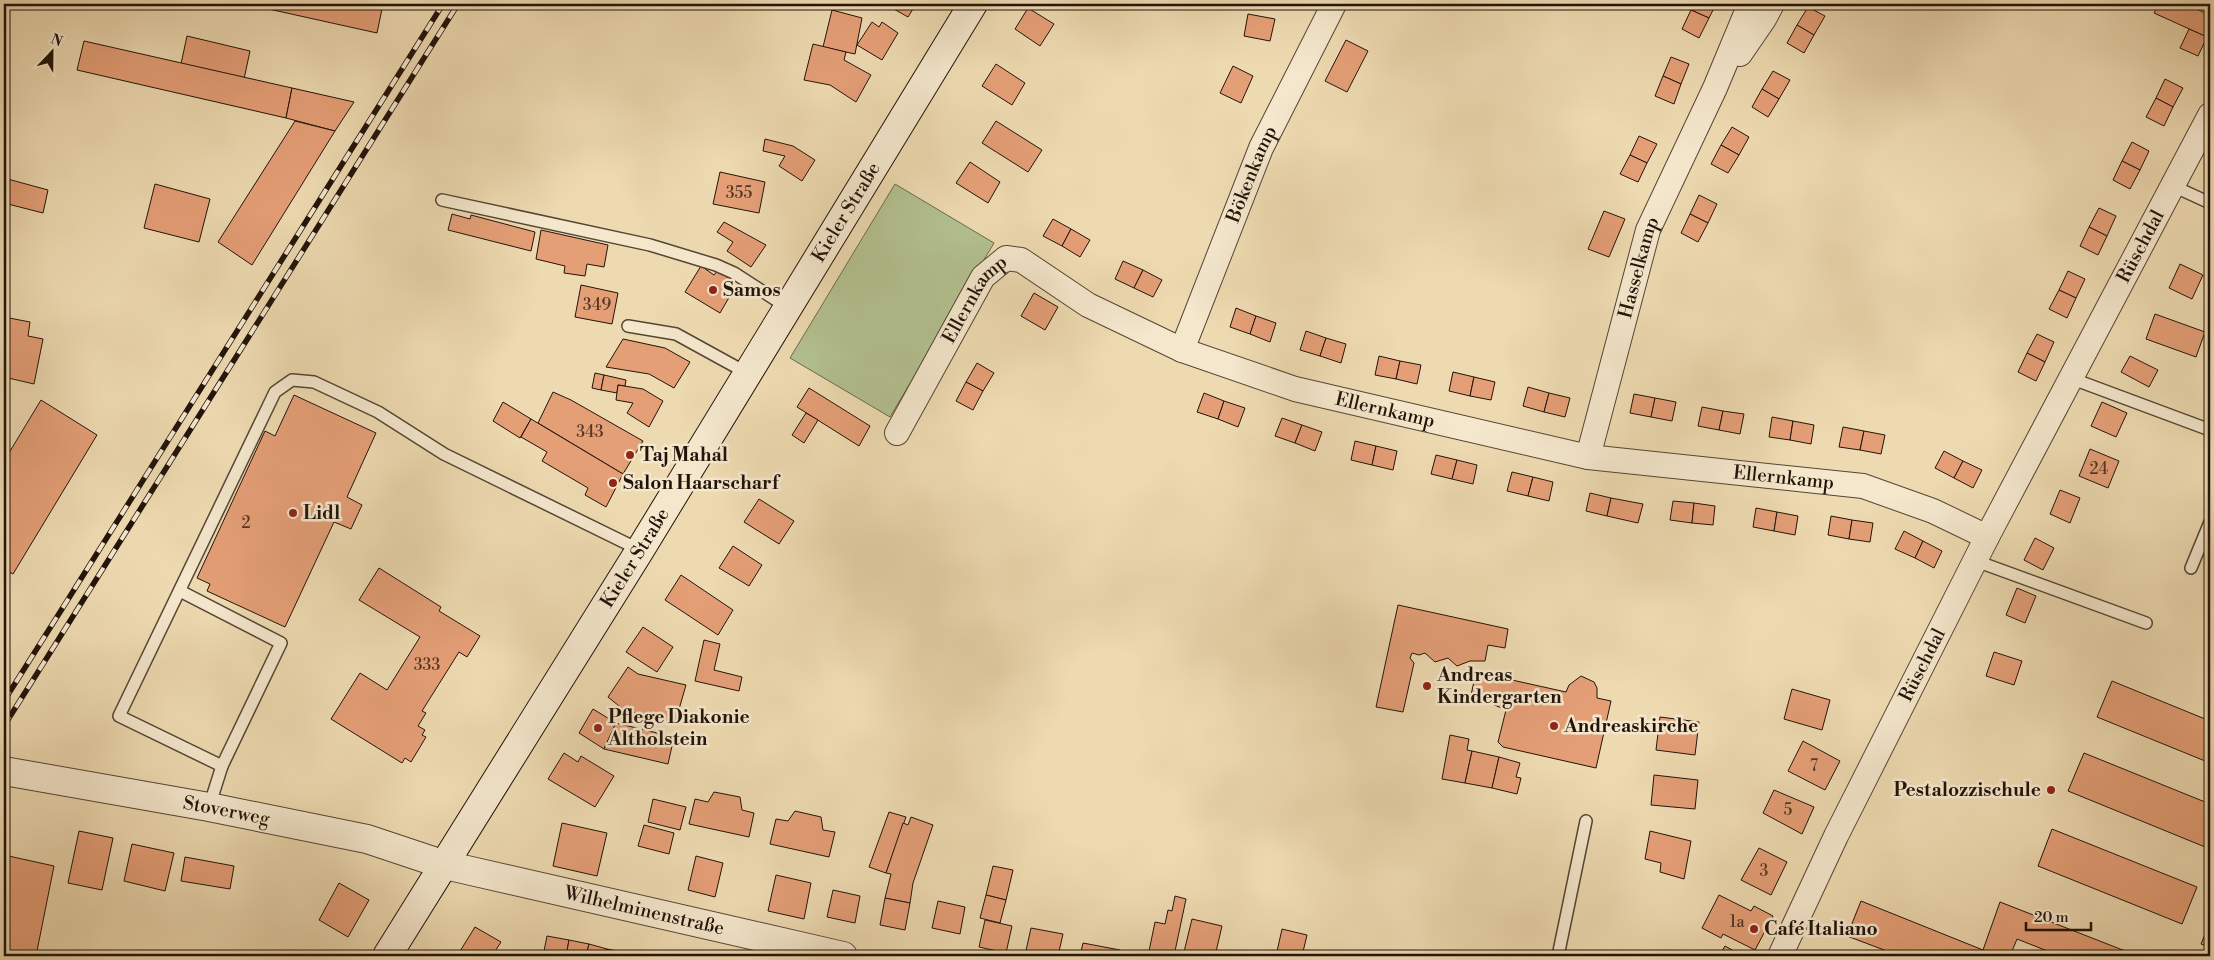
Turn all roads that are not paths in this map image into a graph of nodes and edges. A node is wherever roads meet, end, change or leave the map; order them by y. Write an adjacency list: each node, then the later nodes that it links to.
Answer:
1 (973, 4): 10 (main road, Kieler Straße)
2 (1334, 4): 12 (street, Bökenkamp)
3 (1750, 4): 5 (street, Hasselkamp)
4 (1772, 4): 5 (street, Hasselkamp)
5 (1715, 88): 17 (street, Hasselkamp)
6 (2210, 115): 7 (street, Rüschdal)
7 (2173, 186): 9 (lane); 14 (street, Rüschdal)
8 (442, 200): 10 (lane)
9 (2210, 203)
10 (787, 307): 13 (main road, Kieler Straße)
11 (628, 326): 13 (lane)
12 (1182, 350): 16 (street, Ellernkamp); 17 (street, Ellernkamp)
13 (747, 373): 20 (main road, Kieler Straße)
14 (2073, 378): 15 (lane); 19 (street, Rüschdal)
15 (2210, 430)
16 (897, 433)
17 (1588, 457): 19 (street, Ellernkamp)
18 (2210, 522): 22 (lane)
19 (1988, 537): 21 (street, Rüschdal)
20 (640, 550): 23 (lane); 29 (main road, Kieler Straße)
21 (1976, 561): 24 (lane); 33 (street, Rüschdal)
22 (2191, 568)
23 (180, 591): 25 (lane); 25 (lane)
24 (2146, 623)
25 (222, 766): 27 (lane)
26 (4, 772): 27 (main road, Stoverweg)
27 (209, 807): 29 (main road, Stoverweg)
28 (1586, 821): 32 (lane)
29 (445, 865): 30 (main road, Kieler Straße); 31 (main road, Wilhelminenstraße)
30 (388, 956)
31 (843, 956)
32 (1558, 956)
33 (1780, 956)

